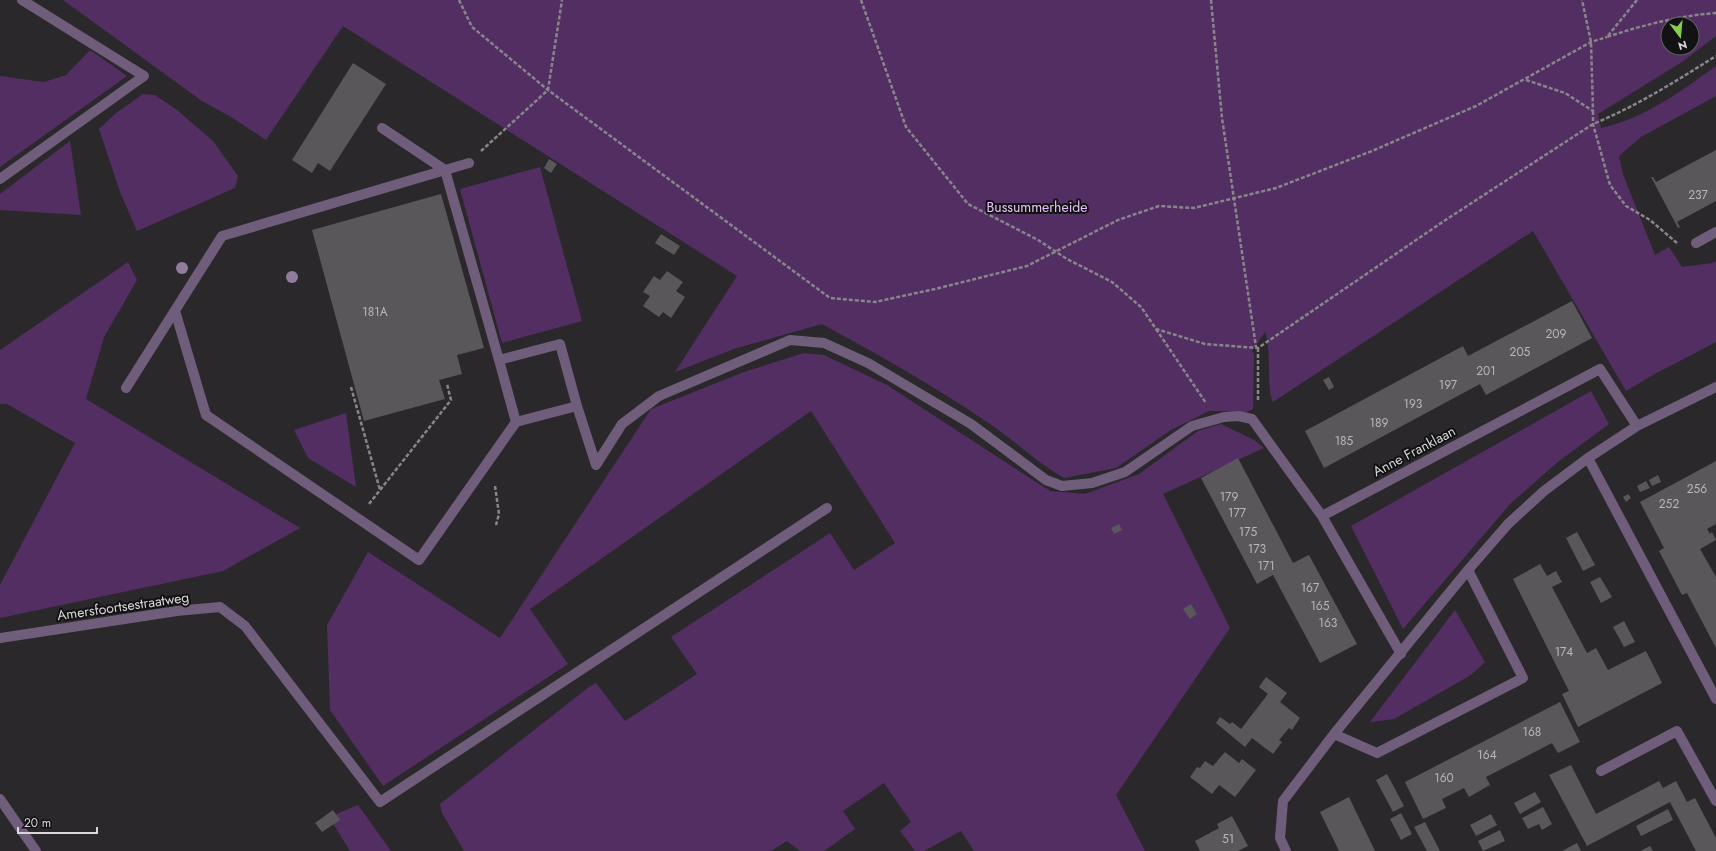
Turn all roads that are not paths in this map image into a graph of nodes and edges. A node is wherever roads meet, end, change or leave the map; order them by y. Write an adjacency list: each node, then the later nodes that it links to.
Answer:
1 (22, 0): 5 (street)
2 (382, 128): 4 (street)
3 (469, 163): 4 (street)
4 (445, 170): 8 (street); 9 (street)
5 (0, 179)
6 (1716, 232): 7 (street)
7 (1696, 243)
8 (175, 311): 11 (street); 13 (street)
9 (499, 360): 12 (street); 13 (street)
10 (1716, 387): 14 (street)
11 (126, 388)
12 (577, 406): 13 (street); 17 (street)
13 (516, 422)
14 (1637, 426): 15 (street); 17 (street, Anne Franklaan)
15 (1588, 458): 18 (street); 21 (street)
16 (827, 508): 19 (street, Amersfoortsestraatweg)
17 (1322, 516): 20 (street)
18 (1468, 570): 20 (street); 22 (street)
19 (0, 638)
20 (1401, 654): 22 (street)
21 (1716, 699)
22 (1334, 734): 27 (street)
23 (1600, 771): 25 (street)
24 (0, 799): 26 (street)
25 (1716, 801)
26 (36, 851)
27 (1286, 851)

